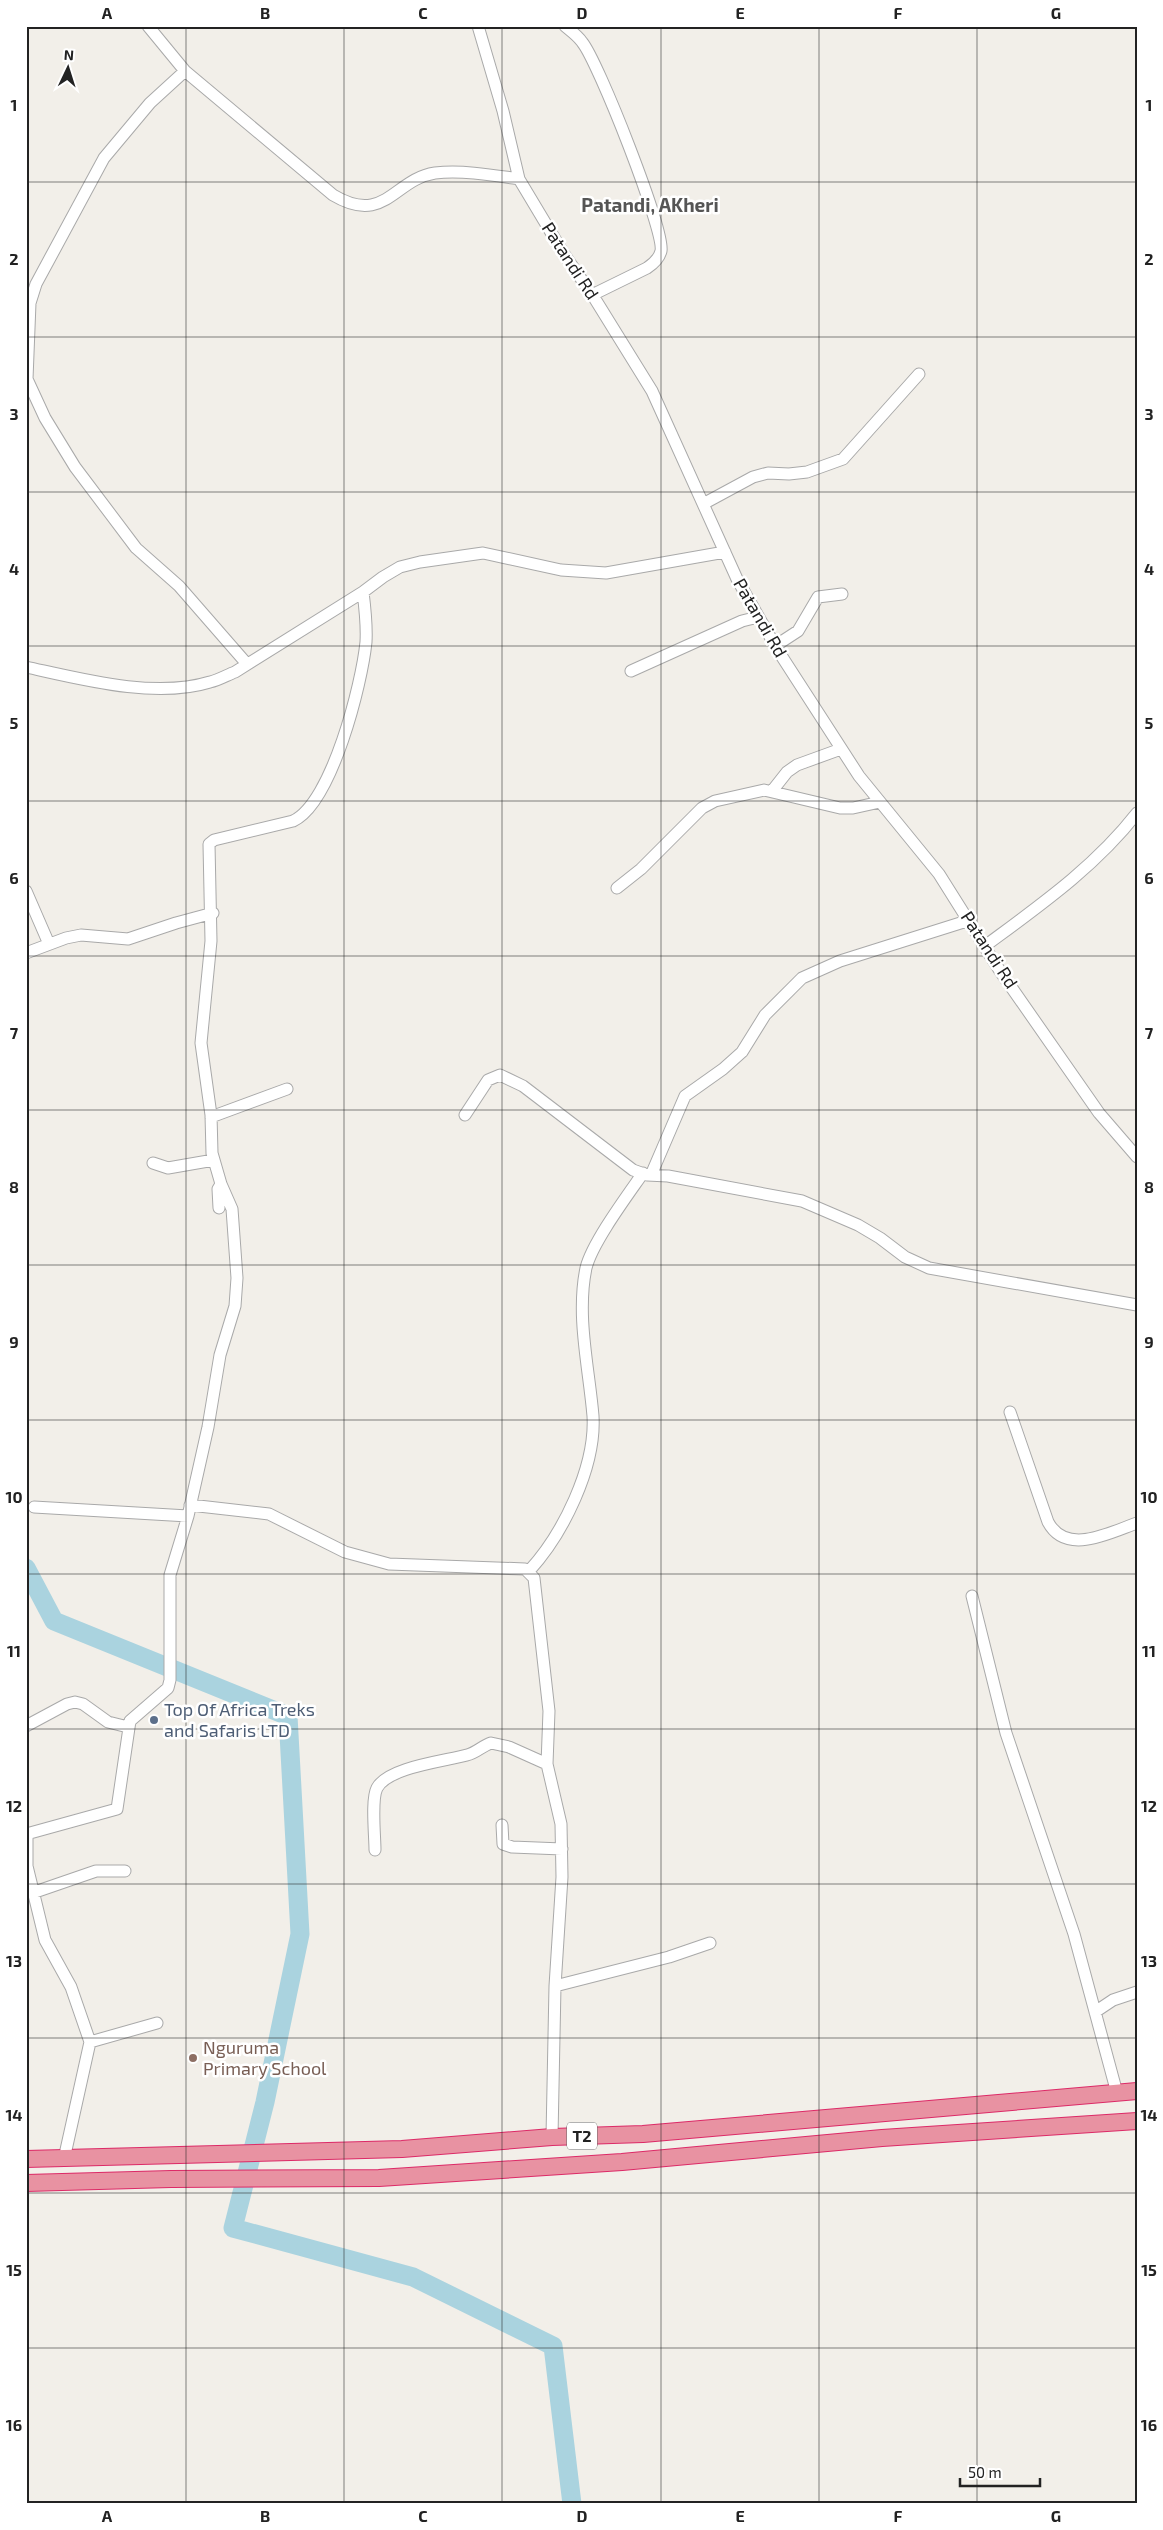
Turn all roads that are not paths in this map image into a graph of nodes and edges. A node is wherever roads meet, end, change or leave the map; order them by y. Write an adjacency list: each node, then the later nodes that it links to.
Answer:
1 (148, 26): 4 (street)
2 (478, 26): 5 (street, Patandi Rd)
3 (565, 26): 6 (street)
4 (185, 71): 5 (street); 14 (street)
5 (519, 179): 6 (street, Patandi Rd)
6 (592, 295): 8 (street, Patandi Rd)
7 (919, 374): 8 (street)
8 (703, 504): 9 (street, Patandi Rd)
9 (725, 552): 10 (street); 12 (street, Patandi Rd)
10 (364, 592): 14 (street); 23 (street)
11 (842, 594): 13 (street)
12 (758, 617): 13 (street, Patandi Rd); 16 (street)
13 (775, 646): 17 (street, Patandi Rd)
14 (247, 664): 15 (street)
15 (26, 667)
16 (631, 670)
17 (841, 750): 18 (street); 19 (street, Patandi Rd)
18 (772, 791): 19 (street); 21 (street)
19 (880, 802): 24 (street, Patandi Rd)
20 (1137, 813): 26 (street)
21 (617, 888)
22 (26, 891): 25 (street)
23 (212, 914): 25 (street); 30 (street)
24 (970, 920): 26 (street, Patandi Rd); 34 (street)
25 (49, 944): 27 (street)
26 (985, 946): 31 (street, Patandi Rd)
27 (26, 952)
28 (287, 1089): 30 (street)
29 (465, 1115): 34 (street)
30 (211, 1117): 32 (street)
31 (1137, 1158)
32 (214, 1160): 33 (street); 35 (street)
33 (153, 1163)
34 (647, 1174): 37 (street); 42 (street)
35 (221, 1184): 36 (street); 40 (street)
36 (220, 1208)
37 (1137, 1305)
38 (1010, 1412): 41 (street)
39 (34, 1507): 40 (street)
40 (189, 1511): 42 (street); 45 (street)
41 (1137, 1523)
42 (529, 1571): 46 (street)
43 (972, 1596): 56 (street)
44 (26, 1726): 45 (street)
45 (128, 1727): 50 (street)
46 (547, 1764): 48 (street); 49 (street)
47 (502, 1825): 48 (street)
48 (562, 1849): 54 (street)
49 (375, 1850)
50 (27, 1866): 52 (street)
51 (125, 1871): 52 (street)
52 (35, 1892): 58 (street)
53 (710, 1944): 54 (street)
54 (555, 1986): 65 (street)
55 (1137, 1992): 56 (street)
56 (1095, 2012): 60 (street)
57 (157, 2023): 58 (street)
58 (90, 2042): 68 (street)
59 (1137, 2091): 60 (highway, T2)
60 (1117, 2093): 61 (highway, T2)
61 (956, 2108): 62 (highway, T2); 64 (highway)
62 (878, 2114): 65 (highway, T2); 66 (highway)
63 (1137, 2121): 64 (highway, T2)
64 (959, 2132): 66 (highway, T2)
65 (552, 2137): 68 (highway, T2)
66 (882, 2138): 69 (highway, T2)
67 (26, 2158): 68 (highway, T2)
68 (64, 2159)
69 (26, 2184)

